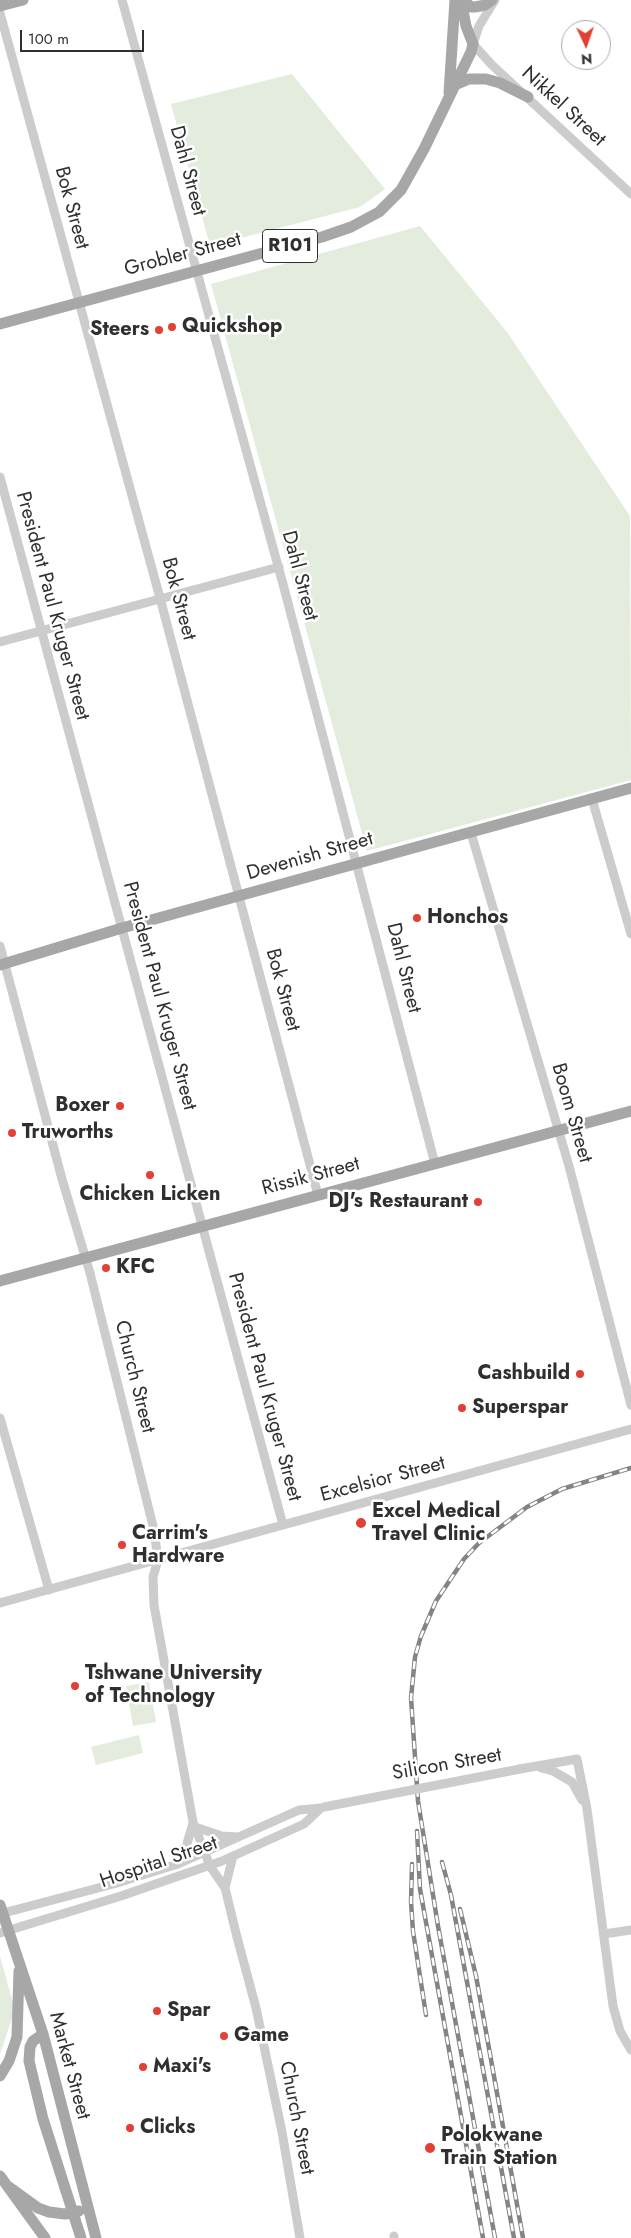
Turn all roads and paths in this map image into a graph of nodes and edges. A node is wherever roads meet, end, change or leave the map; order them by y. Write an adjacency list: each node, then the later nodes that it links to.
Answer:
1 (23, 0): 6 (main road)
2 (122, 0): 13 (street, Dahl Street)
3 (455, 0): 11 (main road, Grobler Street / R101)
4 (462, 0): 5 (main road); 8 (main road)
5 (493, 0): 8 (street)
6 (0, 6)
7 (0, 13): 14 (street, Bok Street)
8 (473, 44): 9 (main road, R101); 10 (street, Nikkel Street)
9 (455, 86): 10 (main road); 11 (main road, R101)
10 (528, 97): 12 (street, Nikkel Street)
11 (448, 99): 13 (main road, Grobler Street / R101)
12 (631, 194)
13 (196, 271): 14 (main road, Grobler Street / R101); 17 (street, Dahl Street)
14 (79, 302): 15 (main road, Grobler Street / R101); 18 (street, Bok Street)
15 (0, 324)
16 (0, 477): 19 (street, President Paul Kruger Street)
17 (279, 567): 18 (street); 24 (street, Dahl Street)
18 (160, 598): 19 (street); 25 (street, Bok Street)
19 (40, 630): 20 (street); 26 (street, President Paul Kruger Street)
20 (0, 642)
21 (631, 788): 22 (main road, Devenish Street)
22 (592, 799): 23 (main road, Devenish Street); 27 (street)
23 (471, 833): 24 (main road, Devenish Street); 31 (street, Boom Street)
24 (357, 863): 25 (main road, Devenish Street); 32 (street, Dahl Street)
25 (239, 896): 26 (main road, Devenish Street); 33 (street, Bok Street)
26 (122, 928): 29 (main road, Devenish Street); 34 (street, President Paul Kruger Street)
27 (631, 934)
28 (0, 946): 29 (street, Church Street)
29 (2, 964): 35 (street, Church Street)
30 (631, 1110): 31 (main road, Rissik Street)
31 (558, 1131): 32 (main road, Rissik Street); 37 (street, Boom Street)
32 (435, 1164): 33 (main road, Rissik Street)
33 (318, 1195): 34 (main road, Rissik Street)
34 (203, 1225): 35 (main road, Rissik Street); 40 (street, President Paul Kruger Street)
35 (85, 1258): 36 (main road, Rissik Street); 41 (street, Church Street)
36 (0, 1281)
37 (631, 1405)
38 (0, 1418): 42 (street)
39 (631, 1429): 40 (street, Excelsior Street)
40 (283, 1525): 41 (street, Excelsior Street)
41 (158, 1560): 42 (street, Excelsior Street); 47 (street, Church Street)
42 (48, 1590): 43 (street, Excelsior Street)
43 (0, 1603)
44 (536, 1767): 45 (street, Silicon Street, bridge); 46 (street); 46 (street, Silicon Street)
45 (323, 1807): 48 (street, Hospital Street); 50 (street, Hospital Street)
46 (587, 1809): 57 (street)
47 (194, 1825): 48 (street); 49 (street, Church Street); 51 (street, Church Street)
48 (240, 1837): 49 (street, Hospital Street)
49 (204, 1853): 51 (street, Hospital Street); 52 (street, Church Street)
50 (234, 1856): 52 (street, Hospital Street); 53 (street)
51 (178, 1864): 54 (street, Hospital Street)
52 (210, 1866): 53 (street, Church Street); 56 (street, Hospital Street)
53 (225, 1888): 68 (street, Church Street)
54 (1, 1911): 56 (main road, Market Street)
55 (631, 1930): 57 (street)
56 (4, 1932): 58 (main road, Market Street)
57 (604, 1934): 60 (street)
58 (19, 1960): 59 (main road, Market Street); 61 (main road)
59 (42, 2034): 63 (main road, Market Street); 64 (main road)
60 (631, 2050)
61 (0, 2076)
62 (3, 2181): 64 (main road); 65 (main road)
63 (88, 2209): 64 (main road); 67 (main road, Market Street)
64 (73, 2213): 66 (main road)
65 (45, 2238)
66 (81, 2238)
67 (96, 2238)
68 (300, 2238)

